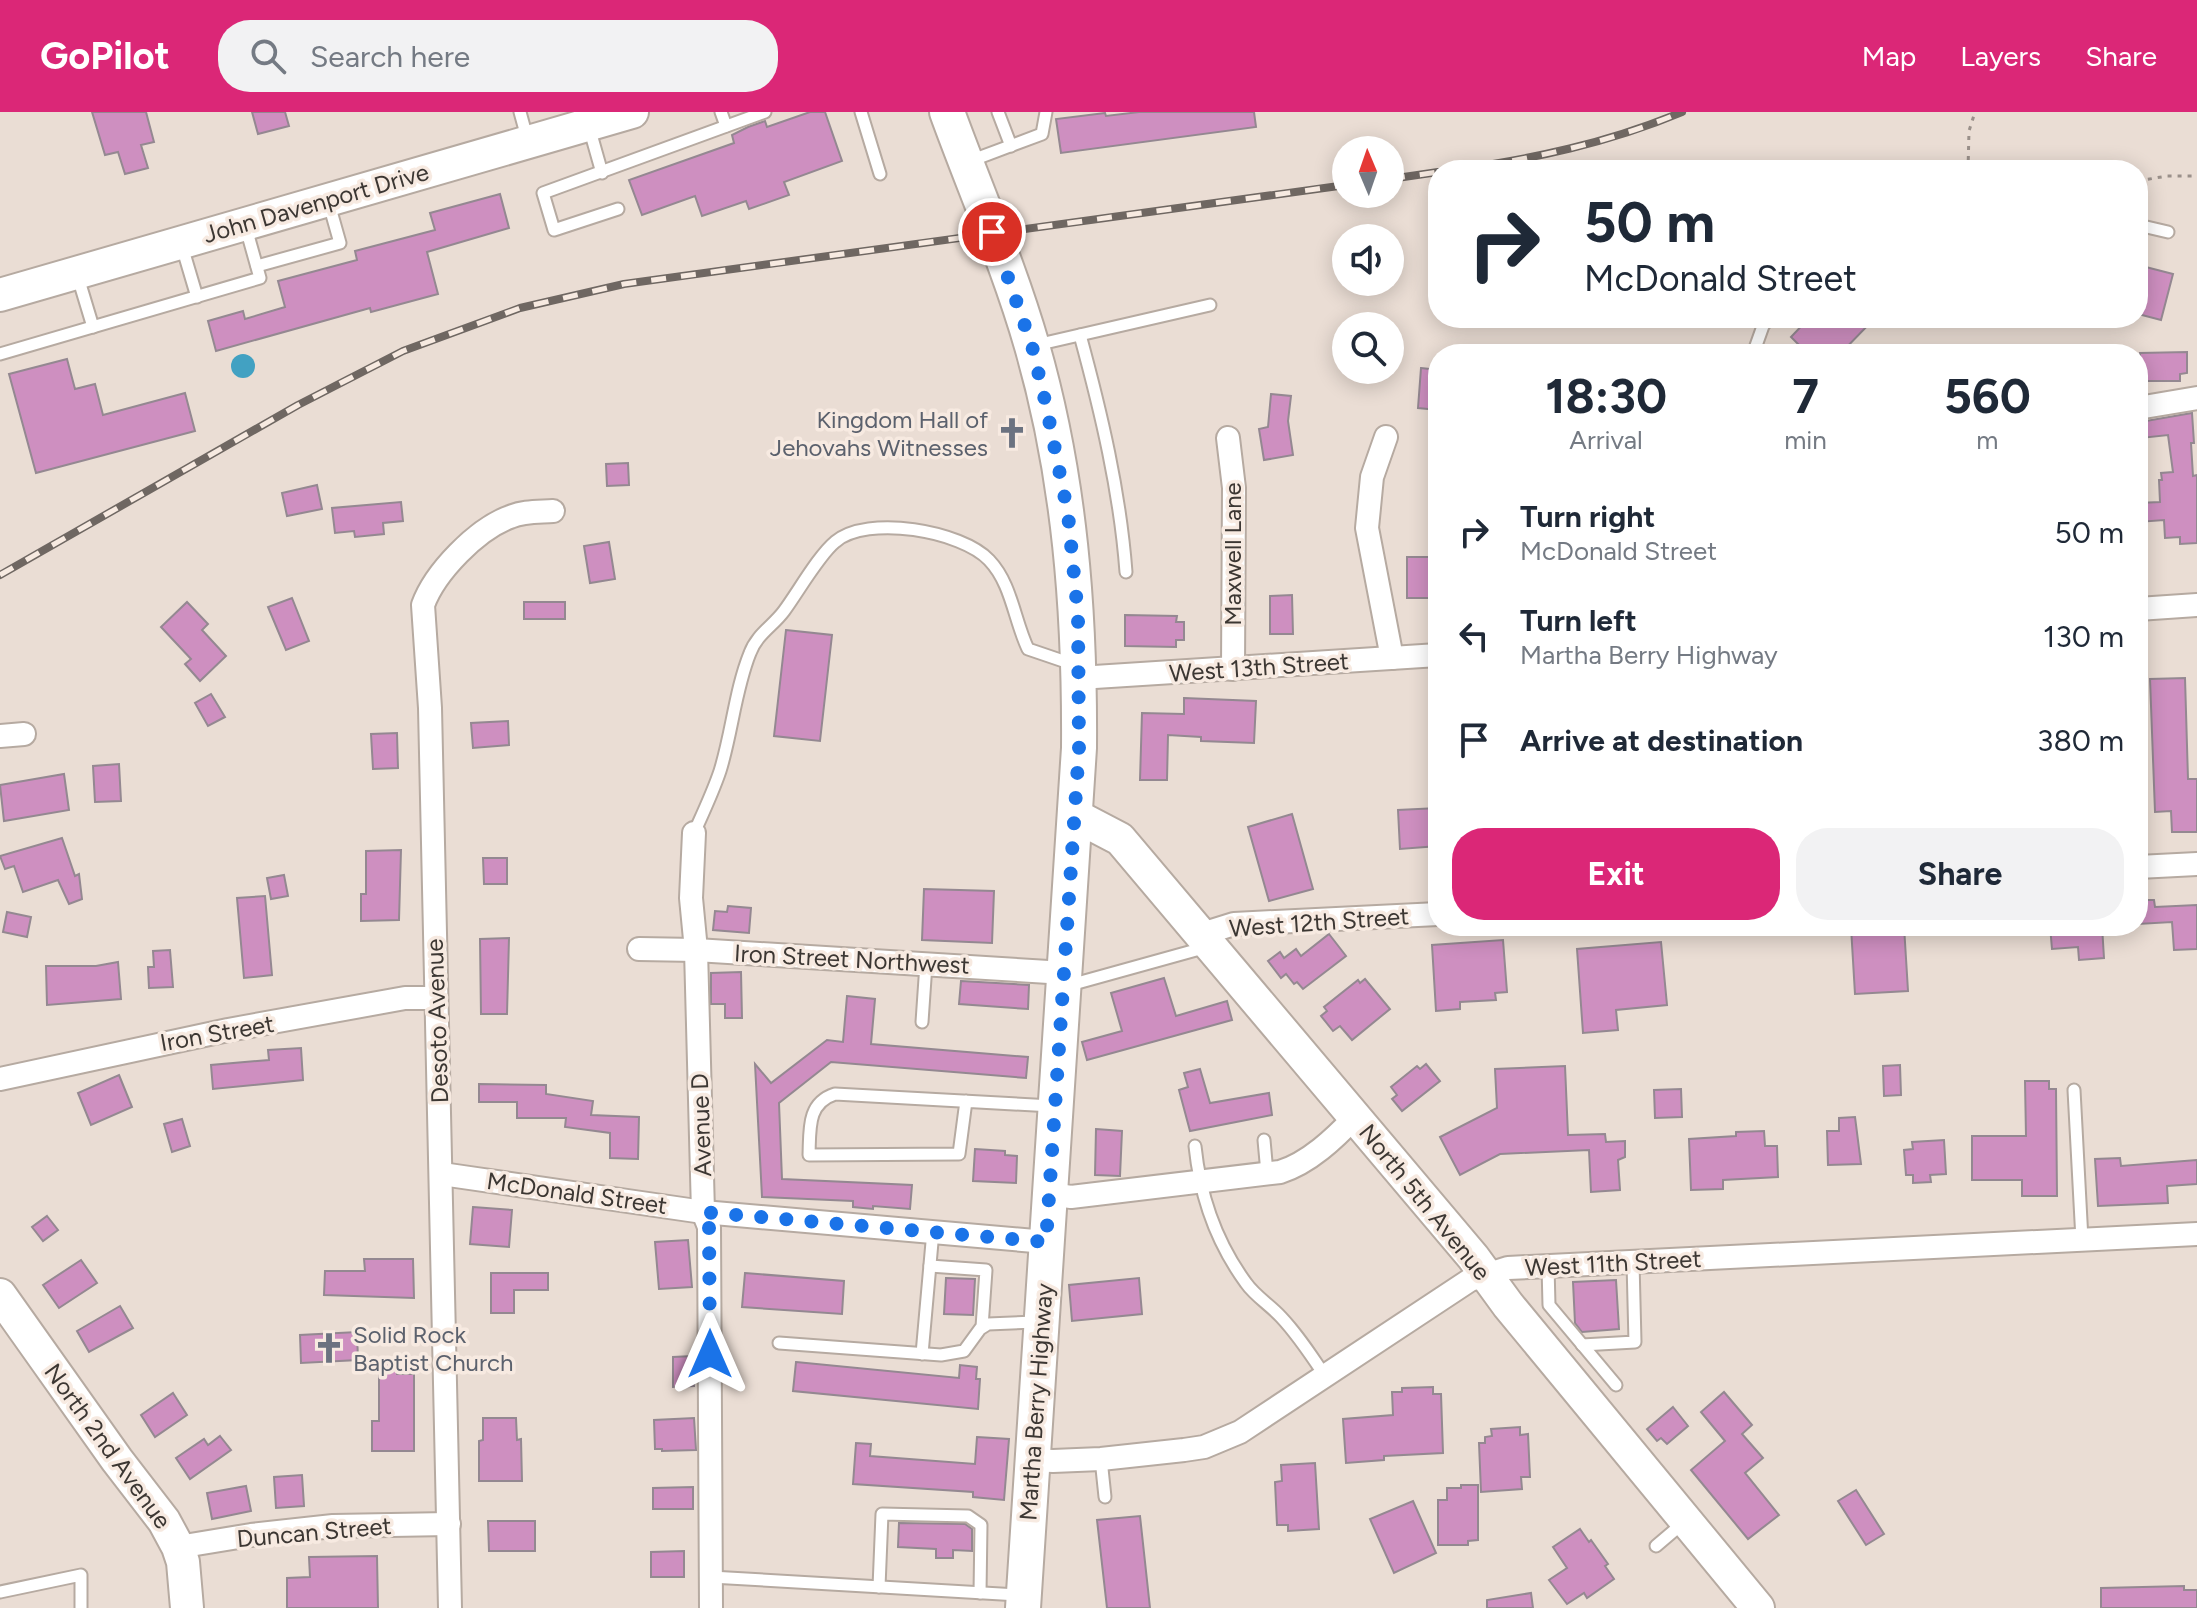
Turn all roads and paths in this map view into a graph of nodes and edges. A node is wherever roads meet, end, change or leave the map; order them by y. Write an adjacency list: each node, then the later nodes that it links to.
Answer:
1 (632, 112): 9 (street, John Davenport Drive)
2 (721, 112): 10 (lane)
3 (765, 112): 10 (lane)
4 (861, 112): 16 (lane)
5 (947, 112): 14 (main road, Martha Berry Highway)
6 (998, 112): 12 (lane)
7 (1046, 112): 12 (lane)
8 (1975, 112): 13 (path)
9 (588, 125): 11 (street, John Davenport Drive); 15 (lane)
10 (726, 126): 15 (lane)
11 (524, 127): 19 (street, John Davenport Drive)
12 (1011, 146): 14 (lane)
13 (1968, 160)
14 (966, 163): 32 (main road, Martha Berry Highway)
15 (602, 173): 20 (lane)
16 (880, 174)
17 (2197, 176): 18 (path)
18 (2148, 179)
19 (328, 200): 21 (street, John Davenport Drive); 25 (lane)
20 (618, 209)
21 (245, 224): 24 (street, John Davenport Drive); 25 (lane)
22 (2148, 227): 23 (lane)
23 (2168, 232)
24 (181, 243): 26 (street, John Davenport Drive); 28 (lane)
25 (257, 266): 28 (lane)
26 (77, 273): 27 (street, John Davenport Drive); 30 (lane)
27 (0, 295)
28 (197, 297): 30 (lane)
29 (1210, 305): 31 (lane)
30 (93, 327): 33 (lane)
31 (1080, 335): 32 (lane); 39 (lane)
32 (1032, 346): 45 (main road, Martha Berry Highway)
33 (0, 354)
34 (2197, 398): 35 (street)
35 (2148, 406)
36 (1386, 437): 43 (street)
37 (1228, 438): 44 (street, Maxwell Lane)
38 (553, 511): 58 (street, Desoto Avenue)
39 (1126, 572)
40 (2197, 605): 41 (street)
41 (2148, 608)
42 (1428, 656): 43 (street, West 13th Street)
43 (1392, 658): 44 (street, West 13th Street)
44 (1233, 669): 45 (street, West 13th Street)
45 (1079, 672): 48 (main road, Martha Berry Highway); 49 (lane)
46 (24, 734): 47 (street)
47 (0, 736)
48 (1076, 816): 53 (street, North 5th Avenue); 57 (main road, Martha Berry Highway)
49 (694, 833): 55 (street, Avenue D)
50 (2197, 864): 51 (street)
51 (2148, 866)
52 (1428, 914): 53 (street, West 12th Street)
53 (1207, 940): 57 (lane); 64 (street, North 5th Avenue)
54 (639, 949): 55 (street, Iron Street Northwest)
55 (696, 950): 56 (street, Iron Street Northwest); 71 (street, Avenue D)
56 (926, 964): 57 (street, Iron Street Northwest); 59 (lane)
57 (1065, 980): 63 (main road, Martha Berry Highway)
58 (436, 998): 60 (street, Iron Street); 68 (street, Desoto Avenue)
59 (922, 1022)
60 (0, 1079)
61 (2074, 1090): 74 (lane)
62 (966, 1101): 62 (lane); 63 (lane)
63 (1057, 1106): 70 (main road, Martha Berry Highway)
64 (1355, 1117): 67 (street); 79 (street, North 5th Avenue)
65 (1264, 1140): 67 (lane)
66 (1195, 1146): 69 (lane)
67 (1267, 1173): 69 (street)
68 (442, 1174): 71 (street, McDonald Street); 92 (street, Desoto Avenue)
69 (1198, 1182): 70 (street); 86 (lane)
70 (1051, 1194): 75 (main road, Martha Berry Highway)
71 (703, 1212): 72 (street, McDonald Street); 95 (street, Avenue D)
72 (933, 1231): 75 (street, McDonald Street); 77 (lane)
73 (2197, 1234): 74 (street, West 11th Street)
74 (2082, 1240): 76 (street, West 11th Street)
75 (1046, 1242): 81 (main road, Martha Berry Highway)
76 (1633, 1262): 78 (street, West 11th Street); 84 (lane)
77 (930, 1266): 82 (lane); 85 (lane)
78 (1548, 1266): 79 (street, West 11th Street); 84 (lane)
79 (1486, 1275): 86 (street, West 11th Street); 91 (street, North 5th Avenue)
80 (0, 1295): 94 (street, North 2nd Avenue)
81 (1041, 1322): 82 (lane); 89 (main road, Martha Berry Highway)
82 (982, 1327): 85 (lane)
83 (779, 1343): 85 (lane)
84 (1582, 1345): 87 (lane)
85 (922, 1354)
86 (1325, 1376): 88 (street, West 11th Street)
87 (1616, 1385)
88 (1101, 1459): 89 (street, West 11th Street); 90 (lane)
89 (1031, 1460): 99 (main road, Martha Berry Highway)
90 (1105, 1497)
91 (1686, 1521): 93 (lane); 104 (street, North 5th Avenue)
92 (449, 1524): 94 (street, Duncan Street); 102 (street, Desoto Avenue)
93 (1656, 1546)
94 (178, 1547): 101 (street, North 2nd Avenue)
95 (711, 1577): 96 (lane); 103 (street, Avenue D)
96 (879, 1587): 98 (lane); 98 (lane)
97 (0, 1592): 100 (lane)
98 (980, 1593): 99 (lane)
99 (1023, 1602)
100 (81, 1608)
101 (187, 1608)
102 (450, 1608)
103 (711, 1608)
104 (1758, 1608)

